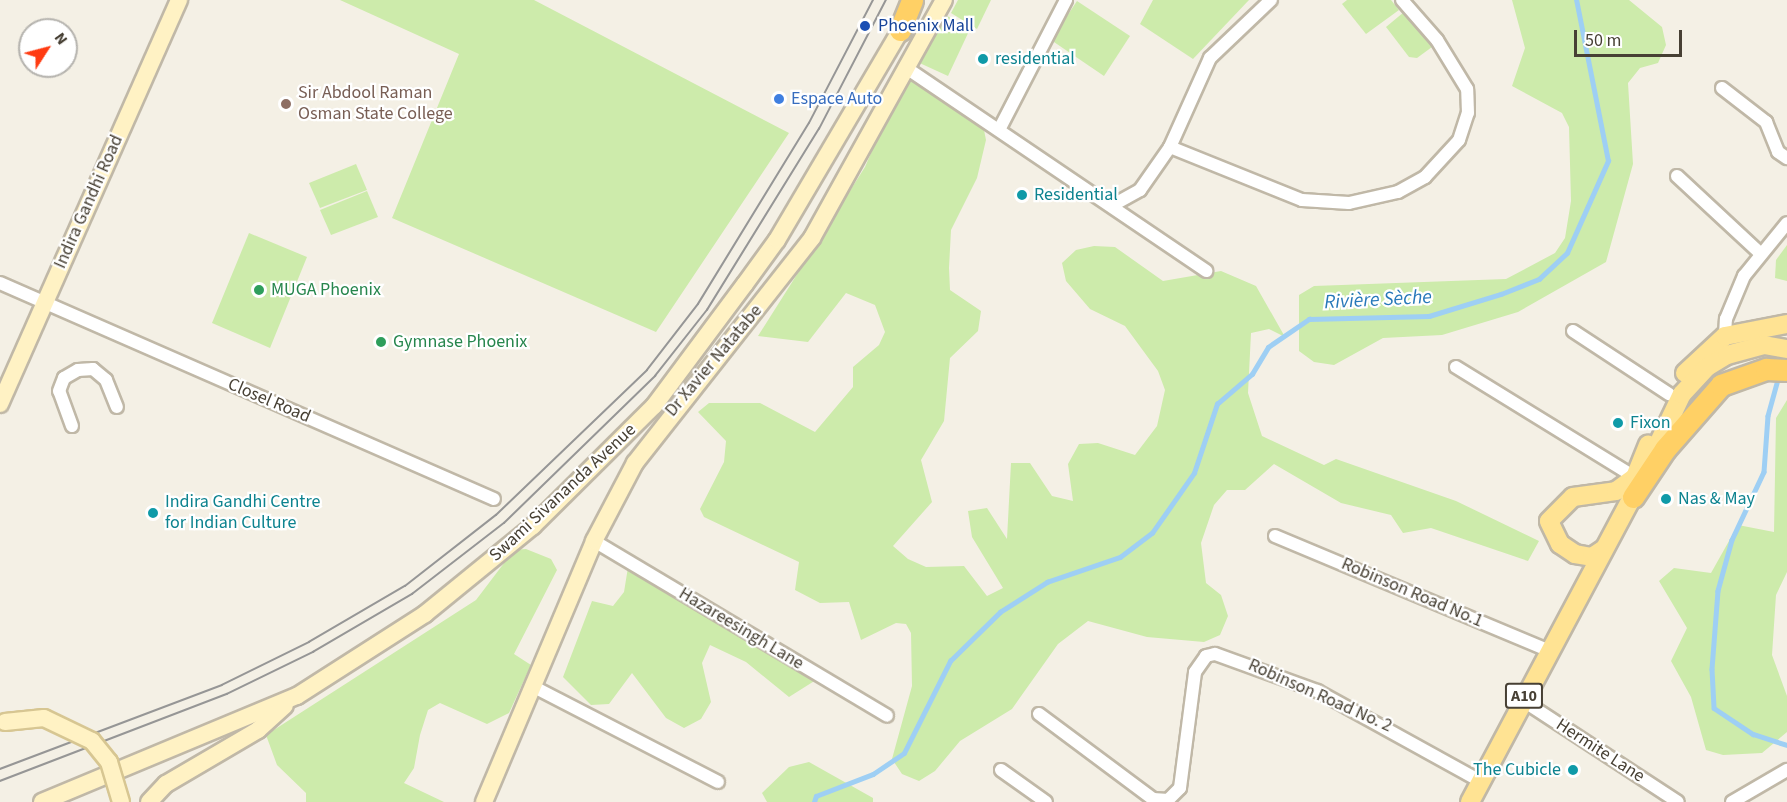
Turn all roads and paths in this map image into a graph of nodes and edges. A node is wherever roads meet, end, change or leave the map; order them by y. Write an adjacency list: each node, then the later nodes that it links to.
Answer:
1 (179, 0): 20 (main road, Indira Gandhi Road)
2 (912, 0): 8 (highway)
3 (920, 0): 8 (main road, Swami Sivananda Avenue)
4 (944, 0): 9 (main road, Dr Xavier Natatabe)
5 (1066, 0): 11 (street)
6 (1271, 0): 12 (street)
7 (1402, 0): 12 (street)
8 (900, 30): 40 (main road, Swami Sivananda Avenue)
9 (905, 67): 11 (street); 34 (main road, Dr Xavier Natatabe)
10 (1722, 88): 13 (street)
11 (1000, 128): 15 (street)
12 (1170, 147): 15 (street)
13 (1787, 158)
14 (1677, 176): 17 (street)
15 (1113, 205): 18 (street)
16 (1787, 223): 17 (street)
17 (1760, 253): 23 (street)
18 (1206, 272)
19 (0, 283): 20 (street, Closel Road)
20 (45, 304): 28 (main road, Indira Gandhi Road); 32 (street, Closel Road)
21 (1787, 324): 23 (main road)
22 (1573, 331): 27 (street)
23 (1725, 336): 27 (main road)
24 (1787, 349): 31 (main road, A10)
25 (1456, 367): 31 (street)
26 (1787, 370): 31 (highway)
27 (1669, 394): 31 (main road)
28 (0, 404)
29 (117, 407): 30 (street)
30 (72, 426)
31 (1634, 487): 35 (main road, A10); 36 (main road)
32 (494, 499)
33 (1275, 536): 38 (street, Robinson Road No.1)
34 (594, 541): 39 (main road, Dr Xavier Natatabe); 43 (street, Hazareesingh Lane)
35 (1604, 549): 36 (main road); 37 (main road, A10)
36 (1575, 554): 37 (main road)
37 (1580, 592): 38 (main road, A10)
38 (1548, 650): 41 (main road, A10)
39 (534, 687): 47 (street); 53 (main road, Dr Xavier Natatabe)
40 (297, 696): 49 (main road, Swami Sivananda Avenue); 52 (main road)
41 (1522, 700): 48 (main road, A10); 56 (street, Hermite Lane)
42 (1039, 714): 48 (street, Robinson Road No. 2)
43 (887, 716)
44 (2, 722): 51 (main road, bridge)
45 (1001, 770): 54 (street)
46 (1787, 771): 57 (street)
47 (718, 782)
48 (1482, 782): 55 (main road, A10)
49 (65, 798): 50 (main road, Swami Sivananda Avenue)
50 (42, 802)
51 (122, 802)
52 (149, 802)
53 (484, 802)
54 (1046, 802)
55 (1470, 802)
56 (1678, 802)
57 (1732, 802)

